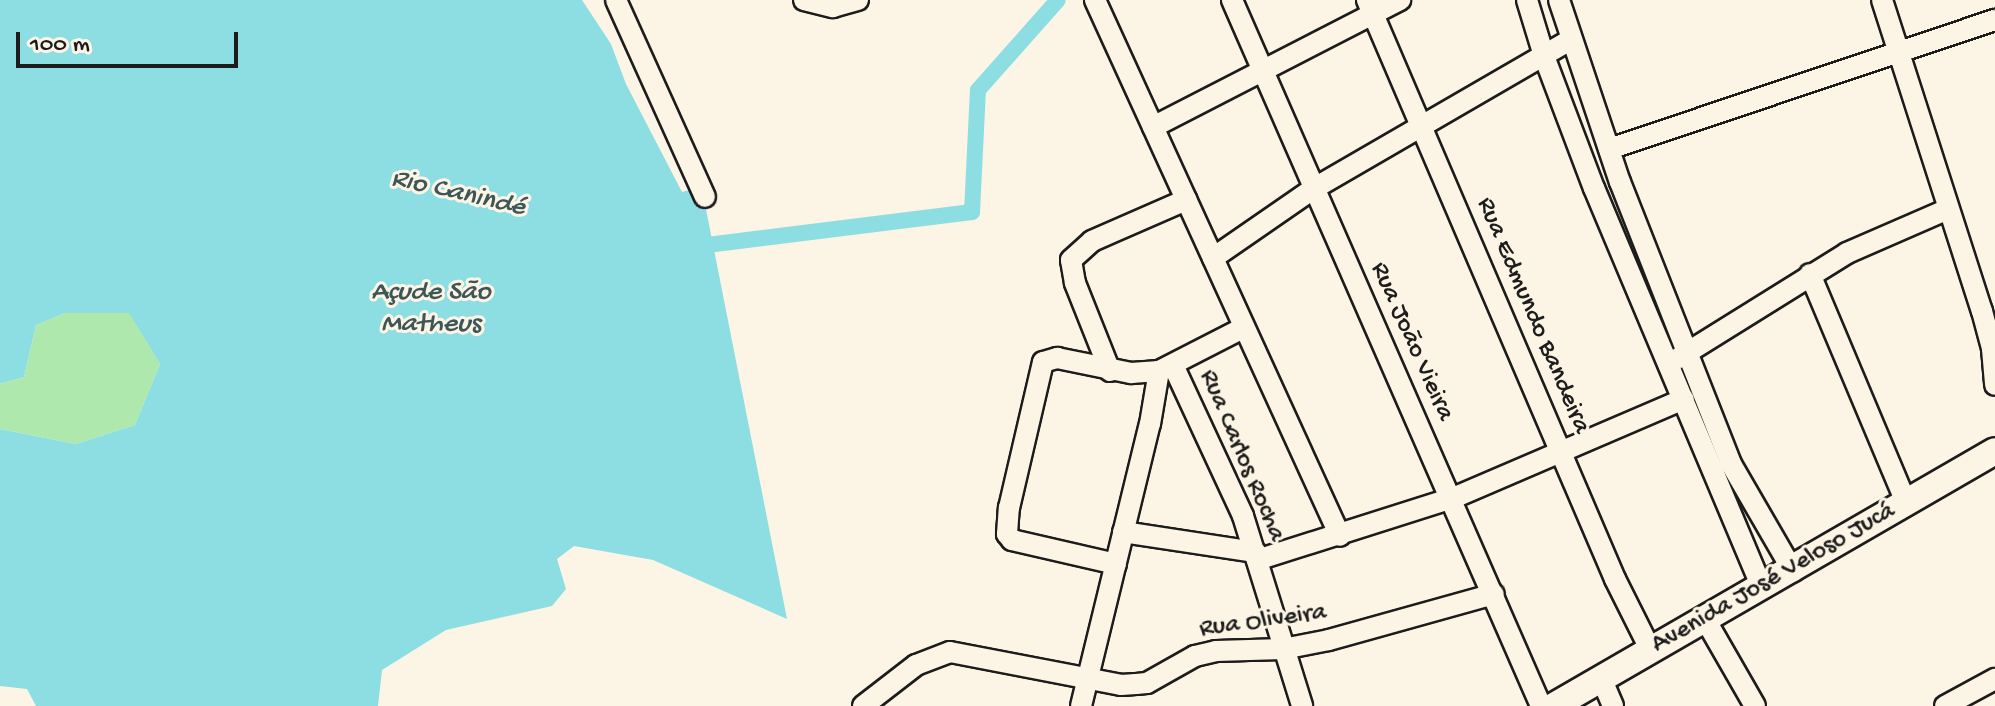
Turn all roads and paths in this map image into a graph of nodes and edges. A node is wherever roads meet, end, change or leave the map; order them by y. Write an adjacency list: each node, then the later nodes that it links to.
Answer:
1 (616, 0): 21 (street)
2 (804, 0): 3 (street)
3 (858, 0)
4 (1095, 0): 18 (street)
5 (1232, 0): 16 (street, Rua João Vieira)
6 (1400, 0): 11 (street)
7 (1527, 0): 15 (street)
8 (1559, 0): 13 (street)
9 (1882, 0): 14 (street)
10 (1991, 0): 12 (street)
11 (1370, 6): 16 (street); 17 (street, Rua Edmundo Bandeira)
12 (1995, 19): 14 (street)
13 (1570, 40): 15 (street); 19 (street)
14 (1900, 53): 19 (street); 23 (street)
15 (1544, 56): 17 (street); 28 (street)
16 (1264, 72): 18 (street); 20 (street, Rua João Vieira)
17 (1419, 124): 20 (street); 34 (street, Rua Edmundo Bandeira)
18 (1153, 127): 22 (street)
19 (1609, 149): 28 (street)
20 (1313, 189): 24 (street); 35 (street, Rua João Vieira)
21 (705, 197)
22 (1186, 200): 24 (street); 30 (street)
23 (1948, 209): 25 (street); 27 (street)
24 (1213, 258): 26 (street)
25 (1810, 274): 28 (street); 36 (street)
26 (1243, 328): 29 (street); 38 (street)
27 (1993, 348): 31 (street)
28 (1678, 359): 32 (street); 41 (street)
29 (1166, 368): 30 (street); 37 (street); 39 (street, Rua Carlos Rocha)
30 (1110, 371): 40 (street)
31 (1995, 385)
32 (1684, 399): 34 (street); 42 (street)
33 (1995, 451): 36 (main road, Avenida José Veloso Jucá)
34 (1562, 453): 35 (street); 46 (street, Rua Edmundo Bandeira)
35 (1453, 498): 38 (street); 43 (street, Rua João Vieira)
36 (1906, 502): 41 (main road, Avenida José Veloso Jucá)
37 (1123, 532): 39 (street); 40 (street)
38 (1340, 536): 39 (street)
39 (1256, 556): 45 (street, Rua Carlos Rocha)
40 (1116, 564): 47 (street)
41 (1793, 571): 42 (main road, Avenida José Veloso Jucá)
42 (1762, 588): 44 (main road, Avenida José Veloso Jucá)
43 (1494, 594): 45 (street, Rua Oliveira); 53 (street, Rua João Vieira)
44 (1705, 619): 46 (main road, Avenida José Veloso Jucá); 56 (street)
45 (1283, 649): 47 (street, Rua Oliveira); 52 (street, Rua Carlos Rocha)
46 (1651, 651): 49 (main road, Avenida José Veloso Jucá)
47 (1088, 679): 50 (street, Rua Oliveira); 51 (street)
48 (1995, 679): 57 (street)
49 (1602, 680): 54 (main road, Avenida José Veloso Jucá); 55 (street)
50 (863, 706)
51 (1081, 706)
52 (1302, 706)
53 (1541, 706)
54 (1554, 706)
55 (1613, 706)
56 (1755, 706)
57 (1945, 706)

